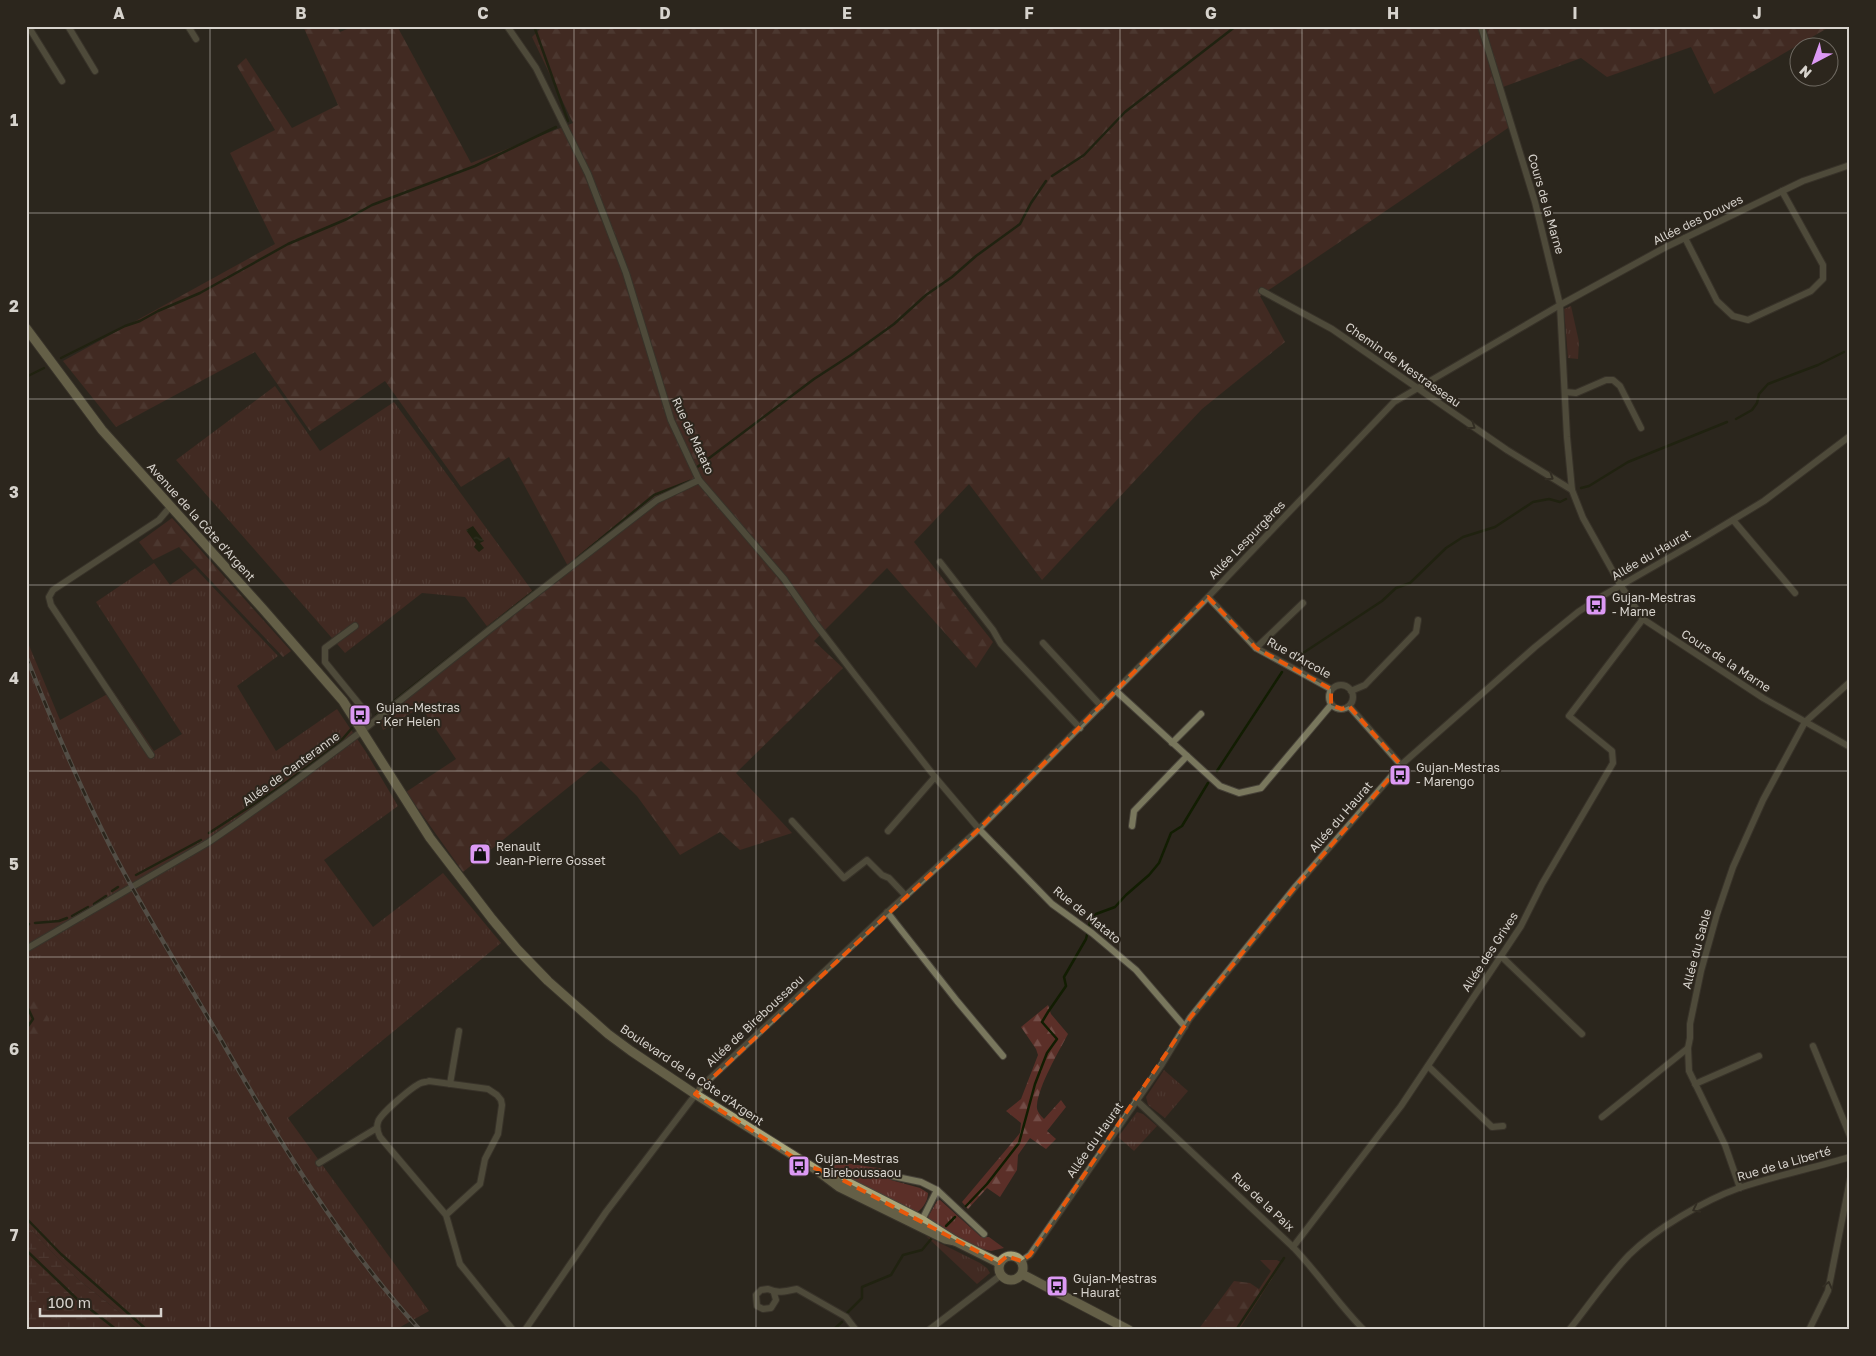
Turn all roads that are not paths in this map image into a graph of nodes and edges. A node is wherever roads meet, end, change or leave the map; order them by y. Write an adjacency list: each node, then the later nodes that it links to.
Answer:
1 (28, 26): 8 (street)
2 (68, 26): 7 (street)
3 (188, 26): 6 (street)
4 (507, 26): 19 (street, Rue de Matato)
5 (1481, 26): 13 (street, Cours de la Marne)
6 (196, 39)
7 (95, 72)
8 (62, 81)
9 (1850, 165): 10 (street, Allée des Douves)
10 (1782, 191): 11 (street, Allée des Douves); 11 (street)
11 (1684, 238): 13 (street, Allée des Douves)
12 (1262, 291): 15 (street, Chemin de Mestrasseau)
13 (1560, 305): 15 (street, Allée Lespurgères); 16 (street, Cours de la Marne)
14 (26, 328): 21 (main road, Avenue de la Côte d'Argent)
15 (1417, 389): 20 (street, Chemin de Mestrasseau, one-way to 20); 26 (street, Allée Lespurgères)
16 (1565, 392): 17 (street); 20 (street, Cours de la Marne)
17 (1641, 428)
18 (1850, 436): 22 (street, Allée du Haurat)
19 (699, 480): 46 (street, Allée de Canteranne); 52 (street, Rue de Matato)
20 (1572, 490): 24 (street, Cours de la Marne)
21 (170, 506): 34 (main road, Avenue de la Côte d'Argent); 49 (street)
22 (1733, 520): 24 (street, Allée du Haurat); 25 (street)
23 (940, 562): 45 (street)
24 (1621, 586): 28 (street, Cours de la Marne); 51 (street, Allée du Haurat)
25 (1795, 593)
26 (1208, 597): 32 (street, Rue d'Arcole); 37 (street, Allée Lespurgères)
27 (1303, 603): 32 (street, Rue d'Arcole)
28 (1643, 619): 44 (street, Cours de la Marne); 60 (street, Allée des Grives)
29 (1418, 620): 38 (street)
30 (355, 626): 33 (street)
31 (1043, 643): 40 (street)
32 (1256, 648): 36 (street, Rue d'Arcole)
33 (325, 662): 34 (street); 43 (street)
34 (317, 670): 46 (main road, Avenue de la Côte d'Argent)
35 (1850, 682): 44 (street)
36 (1331, 688): 38 (street); 39 (street)
37 (1116, 691): 40 (street, Allée Lespurgères); 47 (street)
38 (1351, 691): 41 (street)
39 (1331, 704): 41 (street); 50 (street)
40 (1101, 706): 45 (street, Allée Lespurgères)
41 (1349, 706): 51 (street)
42 (1201, 714): 47 (street)
43 (368, 715)
44 (1805, 722): 48 (street, Cours de la Marne); 65 (street, Allée du Sable)
45 (1080, 728): 55 (street, Allée Lespurgères)
46 (362, 730): 59 (street, Allée de Canteranne); 71 (main road, Boulevard de la Côte d'Argent)
47 (1172, 743): 50 (street)
48 (1850, 747)
49 (151, 755)
50 (1187, 756): 54 (street)
51 (1401, 765): 61 (street, Allée du Haurat)
52 (935, 777): 55 (street, Rue de Matato); 56 (street)
53 (792, 821): 57 (street)
54 (1132, 826)
55 (979, 829): 57 (street, Allée de Bireboussaou); 61 (street, Rue de Matato)
56 (888, 831)
57 (906, 896): 58 (street, Allée de Bireboussaou)
58 (888, 912): 66 (street); 71 (street, Allée de Bireboussaou)
59 (26, 950)
60 (1501, 956): 63 (street); 68 (street, Allée des Grives)
61 (1185, 1026): 72 (street, Allée du Haurat)
62 (459, 1031): 69 (street)
63 (1582, 1034)
64 (1813, 1046): 76 (street)
65 (1688, 1048): 70 (street, Allée du Sable); 73 (street)
66 (1002, 1056)
67 (1759, 1056): 70 (street)
68 (1428, 1066): 74 (street); 86 (street, Allée des Grives)
69 (450, 1084): 75 (street); 83 (street)
70 (1695, 1084): 81 (street, Allée du Sable)
71 (695, 1094): 84 (main road, Boulevard de la Côte d'Argent); 93 (street, Allée de Bireboussaou)
72 (1136, 1100): 86 (street, Rue de la Paix); 87 (street, Allée du Haurat)
73 (1602, 1117)
74 (1503, 1126)
75 (377, 1128): 78 (street); 83 (street)
76 (1850, 1136)
77 (1850, 1157): 81 (street, Rue de la Liberté)
78 (320, 1163)
79 (892, 1176): 82 (street)
80 (1850, 1180): 99 (street, one-way to 80)
81 (1740, 1188): 98 (street, Rue de la Liberté, one-way to 98)
82 (937, 1190): 84 (street); 85 (street)
83 (446, 1215): 92 (street)
84 (920, 1223): 88 (main road, Boulevard de la Côte d'Argent)
85 (984, 1234)
86 (1293, 1247): 97 (street, Rue de la Paix)
87 (1021, 1260): 88 (main road); 89 (main road)
88 (999, 1264): 90 (main road)
89 (1022, 1274): 90 (main road); 96 (main road)
90 (1001, 1275): 95 (street)
91 (774, 1293): 94 (street)
92 (513, 1330)
93 (524, 1330)
94 (856, 1330)
95 (929, 1330)
96 (1129, 1330)
97 (1364, 1330)
98 (1569, 1330)
99 (1809, 1330)

